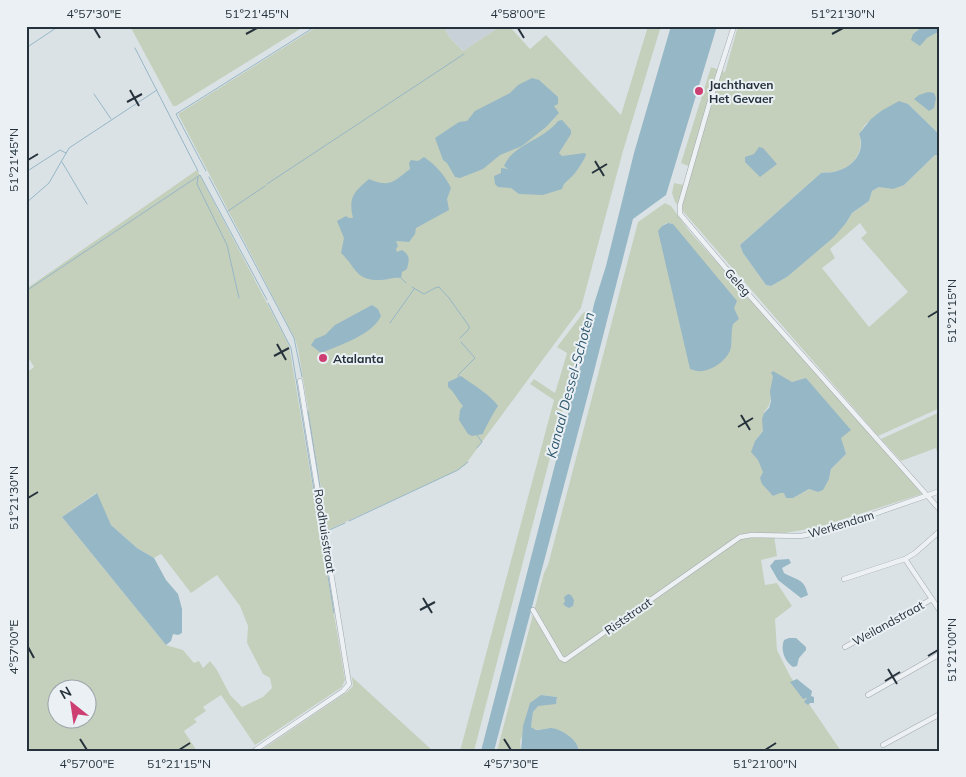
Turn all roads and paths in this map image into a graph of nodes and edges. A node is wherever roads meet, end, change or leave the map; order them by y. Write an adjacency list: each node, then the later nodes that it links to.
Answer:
1 (734, 26): 4 (street, Geleg)
2 (300, 381): 18 (street, Roodhuisstraat)
3 (940, 491): 4 (street, Werkendam)
4 (927, 496): 5 (street); 7 (street, Werkendam)
5 (940, 510)
6 (940, 531): 8 (street)
7 (740, 537): 11 (street, Riststraat)
8 (905, 559): 9 (street); 10 (street)
9 (844, 579)
10 (932, 599): 12 (street); 13 (street, Weilandstraat)
11 (533, 610)
12 (940, 611)
13 (845, 647)
14 (940, 654): 15 (street)
15 (868, 695)
16 (940, 714): 17 (street)
17 (883, 745)
18 (254, 751)

